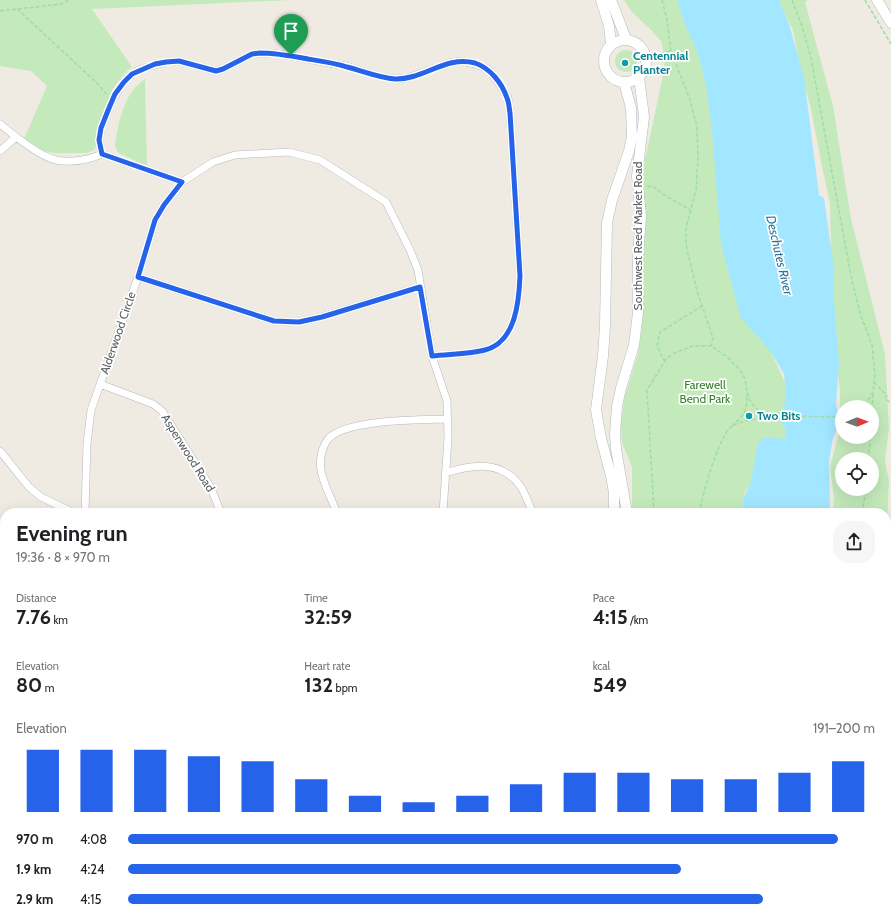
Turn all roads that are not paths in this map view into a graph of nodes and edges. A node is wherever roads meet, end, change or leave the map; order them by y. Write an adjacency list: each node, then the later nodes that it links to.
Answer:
1 (601, 0): 6 (main road)
2 (611, 0): 5 (main road)
3 (877, 0): 4 (main road)
4 (891, 23)
5 (626, 39): 6 (main road); 7 (main road, Southwest Reed Market Road)
6 (611, 44): 8 (main road)
7 (639, 77): 8 (main road); 28 (main road, Southwest Reed Market Road)
8 (624, 82): 27 (main road, Southwest Reed Market Road)
9 (0, 124): 10 (street)
10 (16, 137): 11 (street); 12 (street)
11 (0, 151)
12 (102, 154): 13 (street); 16 (street)
13 (182, 182): 14 (street, Alderwood Circle); 15 (street, Alderwood Circle)
14 (138, 277): 15 (street); 17 (street, Alderwood Circle)
15 (420, 287): 16 (street, Alderwood Circle)
16 (432, 356): 18 (street, Alderwood Circle)
17 (100, 384): 22 (street, Alderwood Circle); 23 (street, Aspenwood Road)
18 (448, 419): 20 (street, Alderwood Circle); 24 (street)
19 (0, 451): 21 (street)
20 (445, 474): 25 (street, Alderwood Circle); 26 (street)
21 (64, 508)
22 (85, 508)
23 (219, 508)
24 (335, 508)
25 (443, 508)
26 (530, 508)
27 (614, 508)
28 (626, 508)

